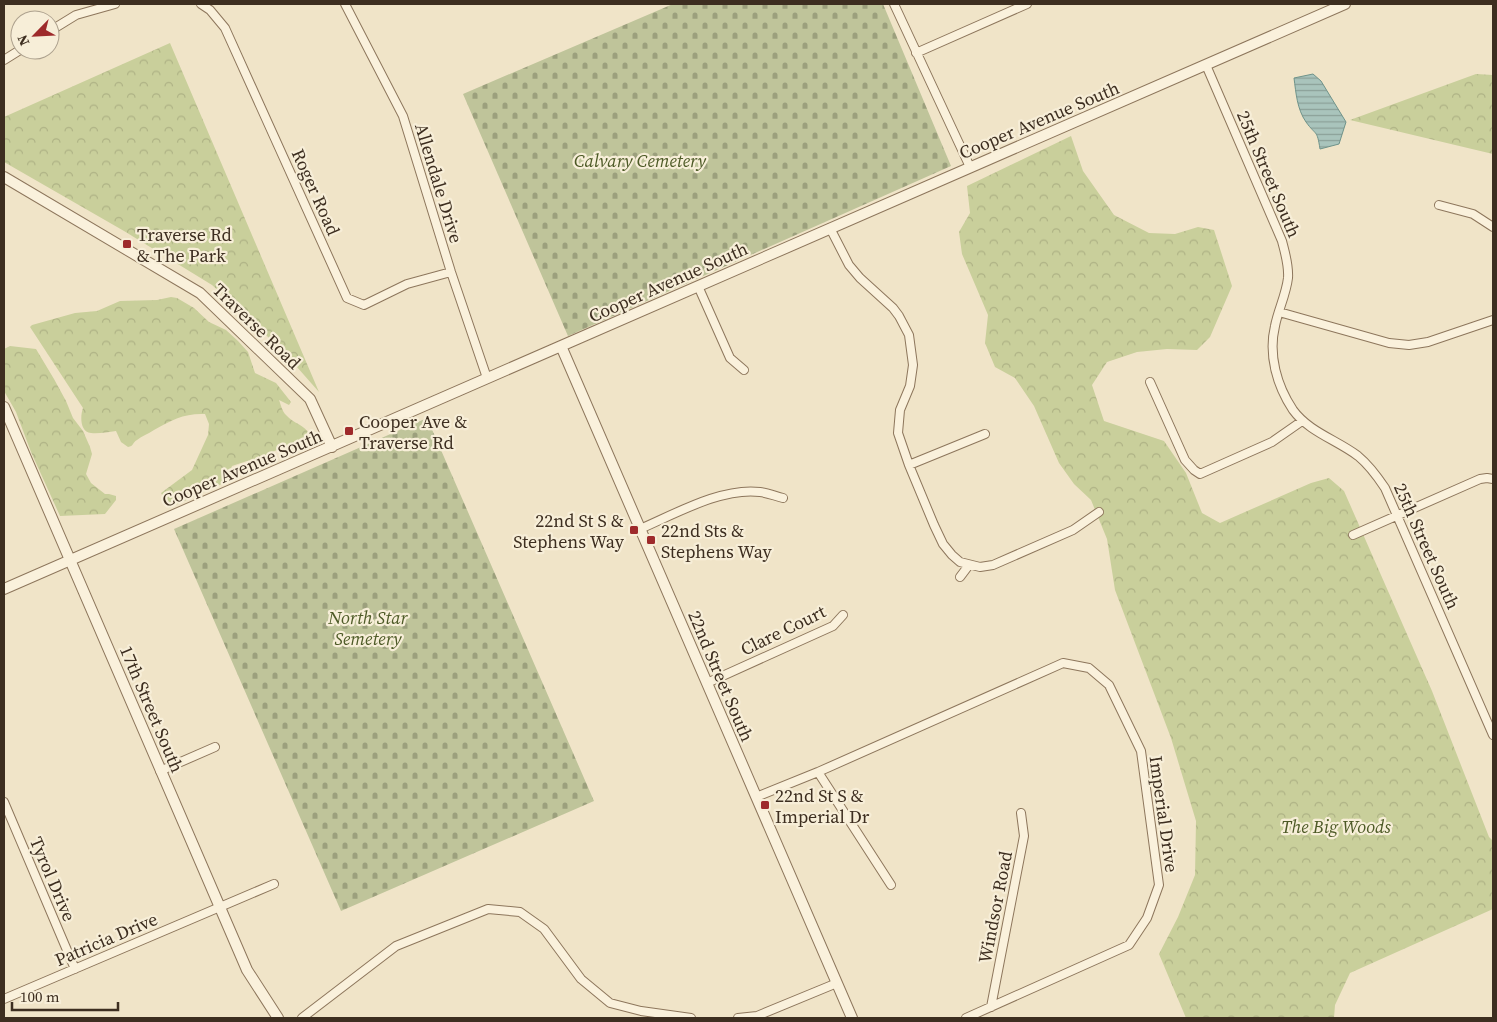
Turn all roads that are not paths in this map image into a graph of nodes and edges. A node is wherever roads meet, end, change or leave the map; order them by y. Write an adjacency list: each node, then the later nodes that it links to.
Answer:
1 (115, 4): 7 (street)
2 (201, 4): 15 (street, Roger Road)
3 (345, 4): 15 (street, Allendale Drive)
4 (894, 4): 8 (street)
5 (1027, 4): 8 (street)
6 (1345, 4): 9 (street, Cooper Avenue South)
7 (60, 25)
8 (916, 53): 10 (street)
9 (1206, 65): 10 (street, Cooper Avenue South); 17 (street, 25th Street South)
10 (970, 167): 14 (street, Cooper Avenue South)
11 (4, 177): 26 (street, Traverse Road)
12 (1439, 205): 13 (street)
13 (1493, 227)
14 (830, 228): 16 (street, Cooper Avenue South); 27 (street)
15 (451, 272): 21 (street, Allendale Drive)
16 (698, 286): 19 (street, Cooper Avenue South); 20 (street)
17 (1279, 312): 18 (street); 24 (street, 25th Street South)
18 (1493, 320)
19 (561, 346): 21 (street, Cooper Avenue South); 32 (street, 22nd Street South)
20 (744, 370)
21 (487, 378): 26 (street, Cooper Avenue South)
22 (1150, 382): 24 (street)
23 (5, 411): 34 (street, 17th Street South)
24 (1302, 421): 31 (street, 25th Street South)
25 (985, 434): 27 (street)
26 (332, 447): 34 (street, Cooper Avenue South)
27 (909, 465): 35 (street)
28 (1493, 479): 31 (street)
29 (783, 498): 32 (street)
30 (1099, 512): 35 (street)
31 (1398, 515): 33 (street); 40 (street, 25th Street South)
32 (640, 529): 39 (street, 22nd Street South)
33 (1353, 535)
34 (71, 560): 37 (street, Cooper Avenue South); 42 (street, 17th Street South)
35 (969, 565): 36 (street)
36 (960, 577)
37 (4, 589)
38 (843, 616): 39 (street, Clare Court)
39 (707, 683): 44 (street, 22nd Street South)
40 (1493, 735)
41 (215, 747): 42 (street)
42 (160, 771): 49 (street, 17th Street South)
43 (818, 772): 44 (street, Imperial Drive); 48 (street); 53 (street, Imperial Drive)
44 (756, 797): 51 (street, 22nd Street South)
45 (4, 802): 50 (street, Tyrol Drive)
46 (1021, 813): 53 (street, Windsor Road)
47 (274, 884): 49 (street, Patricia Drive)
48 (891, 885)
49 (219, 907): 50 (street, Patricia Drive); 55 (street, 17th Street South)
50 (75, 969): 52 (street, Patricia Drive)
51 (837, 983): 58 (street); 59 (street, 22nd Street South)
52 (4, 999)
53 (991, 1007): 60 (street, Imperial Drive)
54 (641, 1014): 56 (street); 57 (street)
55 (278, 1018)
56 (302, 1018)
57 (691, 1018)
58 (738, 1018)
59 (852, 1018)
60 (966, 1018)

